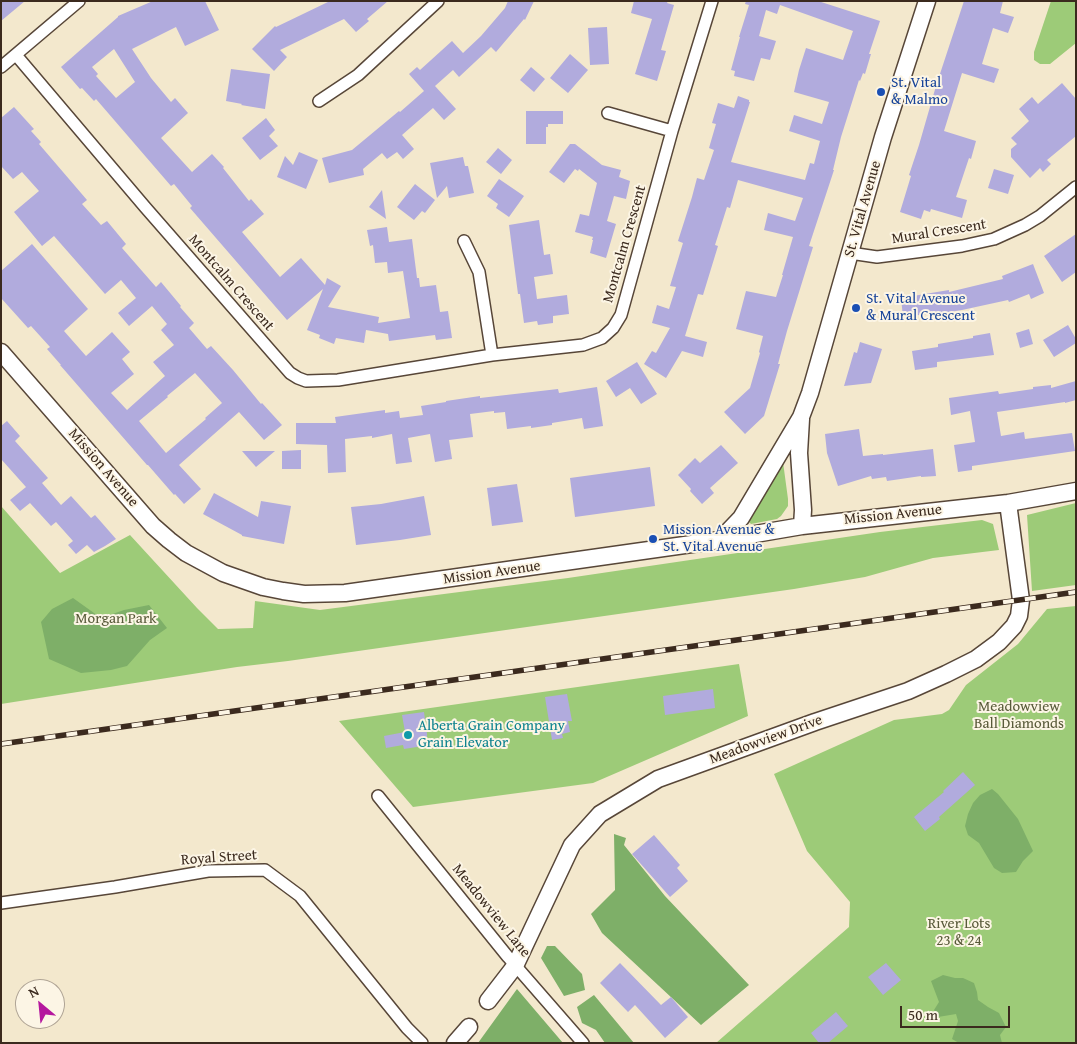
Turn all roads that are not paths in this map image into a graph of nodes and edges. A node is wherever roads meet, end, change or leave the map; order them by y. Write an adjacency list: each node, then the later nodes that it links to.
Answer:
1 (79, 1): 5 (street)
2 (438, 1): 7 (street)
3 (712, 1): 9 (street, Montcalm Crescent)
4 (923, 2): 12 (street, St. Vital Avenue)
5 (16, 55): 6 (street); 14 (street, Montcalm Crescent)
6 (1, 68)
7 (318, 101)
8 (608, 113): 9 (street)
9 (672, 131): 14 (street, Montcalm Crescent)
10 (1076, 186): 12 (street, Mural Crescent)
11 (464, 241): 14 (street)
12 (850, 253): 15 (street, St. Vital Avenue)
13 (1, 352): 19 (street, Mission Avenue)
14 (492, 355)
15 (801, 417): 18 (street, St. Vital Avenue); 19 (street, St. Vital Avenue)
16 (1076, 491): 17 (street, Mission Avenue)
17 (1008, 503): 18 (street, Mission Avenue); 22 (street, Meadowview Drive)
18 (802, 526): 19 (street, Mission Avenue)
19 (720, 540)
20 (378, 796): 22 (street, Meadowview Lane)
21 (1, 903): 25 (street, Royal Street)
22 (515, 966): 23 (street, Meadowview Drive); 27 (street, Meadowview Lane)
23 (488, 1001)
24 (468, 1027): 26 (street)
25 (422, 1043)
26 (456, 1043)
27 (583, 1043)

